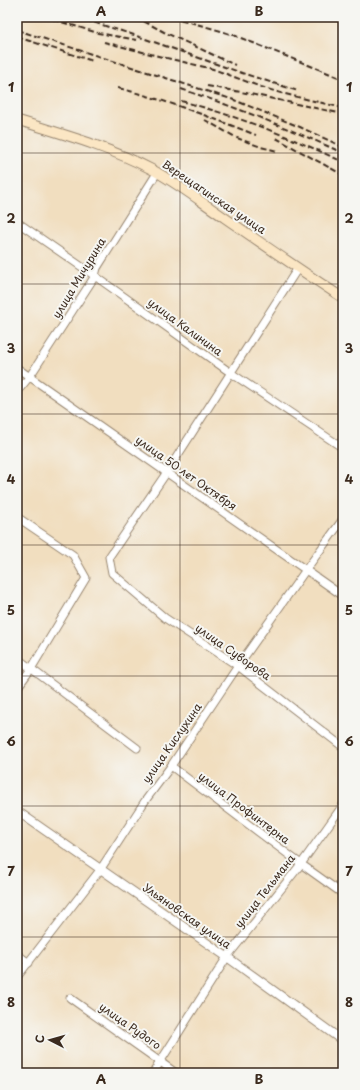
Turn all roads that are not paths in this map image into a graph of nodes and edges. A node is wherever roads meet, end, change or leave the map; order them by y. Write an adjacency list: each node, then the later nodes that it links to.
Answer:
1 (17, 120): 2 (main road, Верещагинская улица)
2 (158, 173): 4 (main road, Верещагинская улица); 5 (street, улица Мичурина)
3 (17, 222): 5 (street, улица Калинина)
4 (298, 268): 6 (main road, Верещагинская улица); 8 (street)
5 (95, 276): 8 (street, улица Калинина); 9 (street, улица Мичурина)
6 (343, 298)
7 (17, 368): 9 (street, улица 50 лет Октября)
8 (231, 373): 11 (street, улица Калинина); 12 (street)
9 (30, 376): 10 (street, улица Мичурина); 12 (street, улица 50 лет Октября)
10 (17, 392)
11 (343, 448)
12 (167, 472): 15 (street, улица 50 лет Октября); 18 (street, улица Суворова)
13 (17, 517): 19 (street)
14 (343, 519): 15 (street, улица Кислухина)
15 (305, 571): 16 (street, улица 50 лет Октября); 18 (street, улица Кислухина)
16 (343, 596)
17 (17, 658): 19 (street)
18 (238, 666): 21 (street, улица Суворова); 23 (street, улица Кислухина)
19 (31, 669): 20 (street); 22 (street)
20 (17, 688)
21 (343, 747)
22 (137, 748)
23 (170, 766): 26 (street, улица Профинтерна); 27 (street, улица Кислухина)
24 (343, 805): 26 (street, улица Тельмана)
25 (17, 811): 27 (street, Ульяновская улица)
26 (300, 864): 28 (street, улица Профинтерна); 30 (street, улица Тельмана)
27 (100, 870): 30 (street, Ульяновская улица); 31 (street, улица Кислухина)
28 (343, 894)
29 (17, 954): 31 (street)
30 (227, 957): 34 (street, Ульяновская улица); 35 (street, улица Тельмана)
31 (28, 962): 32 (street, улица Кислухина)
32 (17, 977)
33 (70, 998): 35 (street, улица Рудого)
34 (343, 1040)
35 (161, 1061): 36 (street, улица Тельмана); 37 (street, улица Рудого)
36 (153, 1073)
37 (176, 1073)

